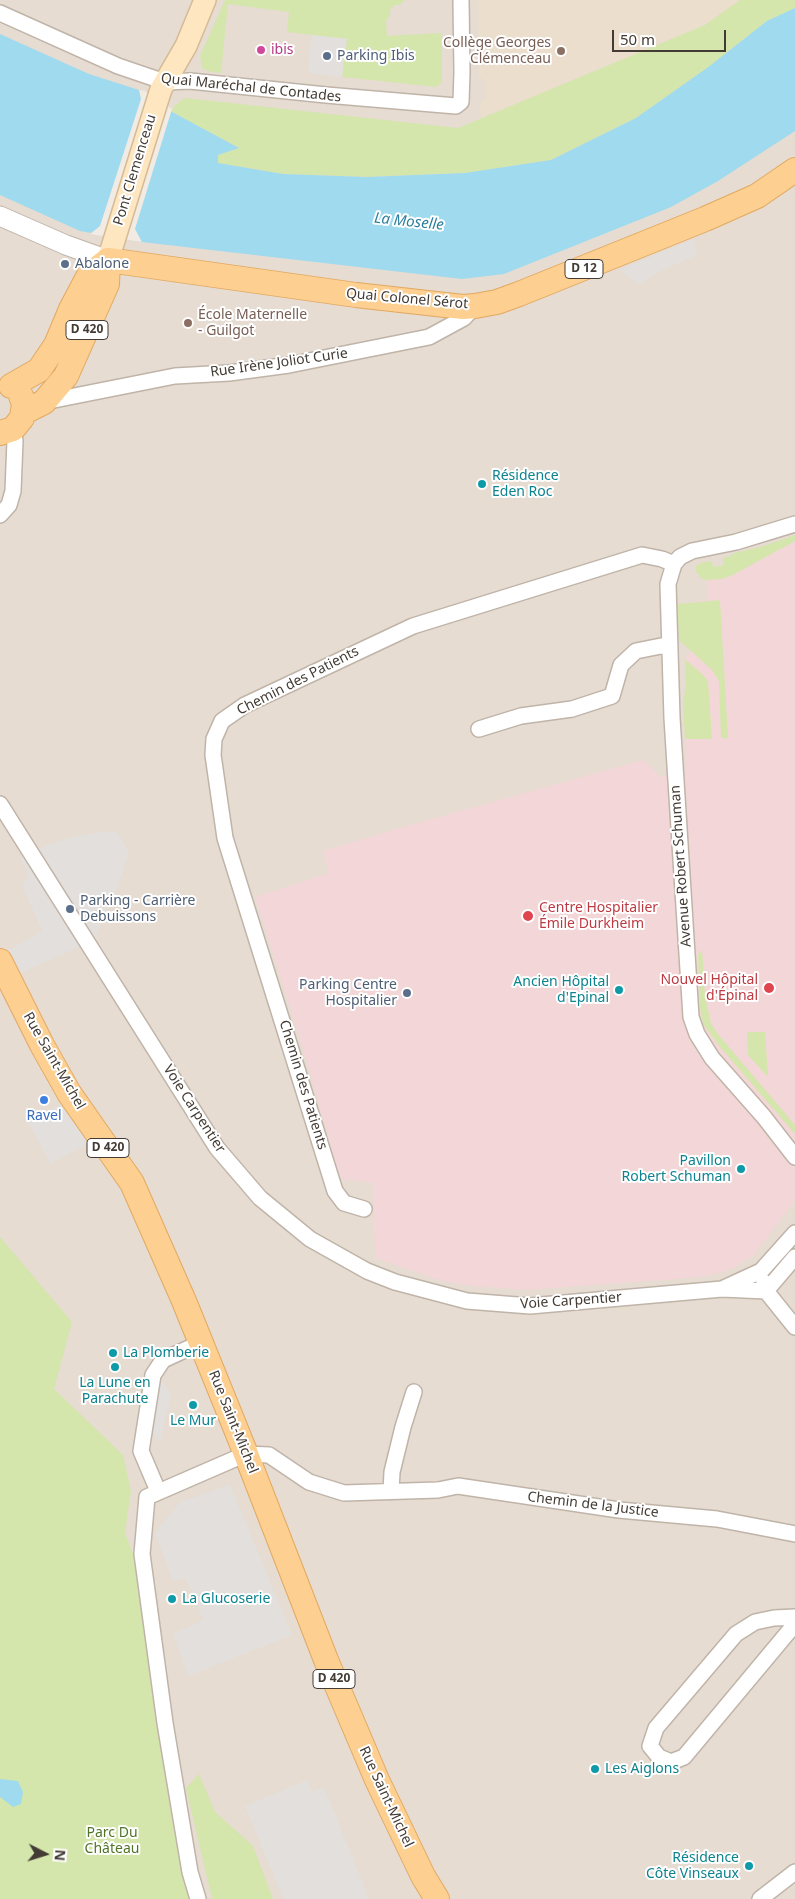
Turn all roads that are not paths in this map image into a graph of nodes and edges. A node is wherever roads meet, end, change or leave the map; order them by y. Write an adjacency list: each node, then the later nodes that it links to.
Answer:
1 (194, 0): 5 (main road)
2 (205, 0): 5 (main road)
3 (462, 0): 5 (street, Quai Maréchal de Contades)
4 (0, 13): 5 (street, Quai Maréchal de Contades)
5 (162, 89): 8 (main road, Pont Clemenceau)
6 (795, 170): 9 (main road, Quai Colonel Sérot / D 12)
7 (0, 217): 8 (street, Quai Colonel Sérot / D 12)
8 (108, 260): 9 (main road, Quai Colonel Sérot / D 12); 10 (main road, D 420); 11 (main road, D 420)
9 (475, 306): 11 (street, Rue Irène Joliot Curie)
10 (6, 384): 11 (main road)
11 (20, 419): 12 (street)
12 (0, 515)
13 (795, 524): 14 (street)
14 (674, 564): 15 (street, Avenue Robert Schuman); 20 (street, Chemin des Patients)
15 (669, 647): 16 (street); 19 (street, Avenue Robert Schuman)
16 (479, 729)
17 (0, 804): 24 (street, Voie Carpentier)
18 (0, 961): 27 (main road, Rue Saint-Michel / D 420)
19 (795, 1156)
20 (364, 1209)
21 (795, 1233): 23 (street, Voie Carpentier)
22 (795, 1256): 25 (street)
23 (761, 1271): 24 (street, Voie Carpentier); 25 (street)
24 (722, 1289): 25 (street, Voie Carpentier)
25 (766, 1291): 26 (street)
26 (795, 1327)
27 (200, 1343): 29 (main road, Rue Saint-Michel / D 420); 30 (street)
28 (414, 1392): 31 (street)
29 (246, 1454): 30 (street); 31 (street, Chemin de la Justice); 37 (main road, Rue Saint-Michel / D 420)
30 (158, 1491): 36 (street)
31 (391, 1491): 32 (street, Chemin de la Justice)
32 (795, 1534)
33 (795, 1617): 34 (street)
34 (795, 1624)
35 (795, 1872): 38 (street)
36 (198, 1899)
37 (437, 1899)
38 (760, 1899)

